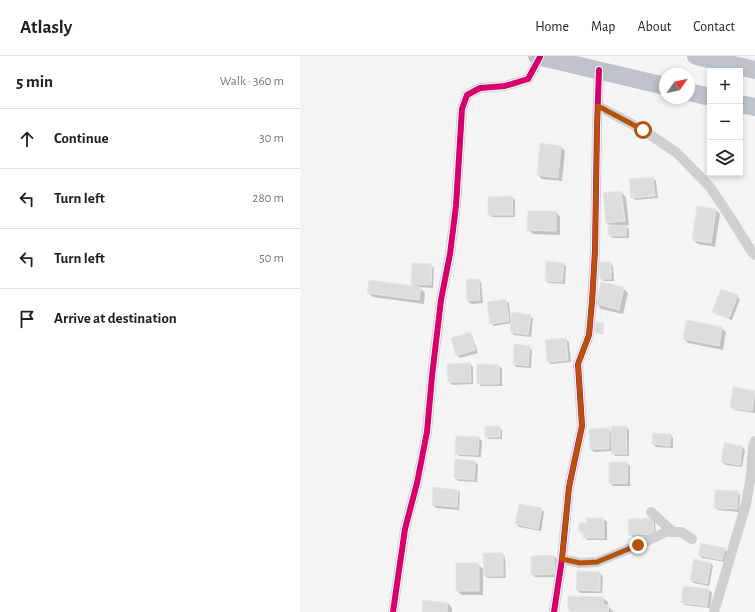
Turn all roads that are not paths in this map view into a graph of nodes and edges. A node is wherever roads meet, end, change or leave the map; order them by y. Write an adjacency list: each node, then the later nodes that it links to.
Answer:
1 (539, 56): 3 (highway); 17 (street)
2 (696, 56): 4 (highway)
3 (599, 70): 5 (highway); 9 (street)
4 (755, 70)
5 (659, 85)
6 (695, 93): 7 (highway)
7 (707, 95)
8 (743, 105): 10 (highway)
9 (598, 106): 11 (street); 16 (street)
10 (755, 107)
11 (755, 255)
12 (755, 441): 19 (street)
13 (651, 512): 14 (street)
14 (673, 532): 15 (street); 16 (street)
15 (692, 539)
16 (562, 559): 18 (street)
17 (393, 612)
18 (554, 612)
19 (714, 612)

